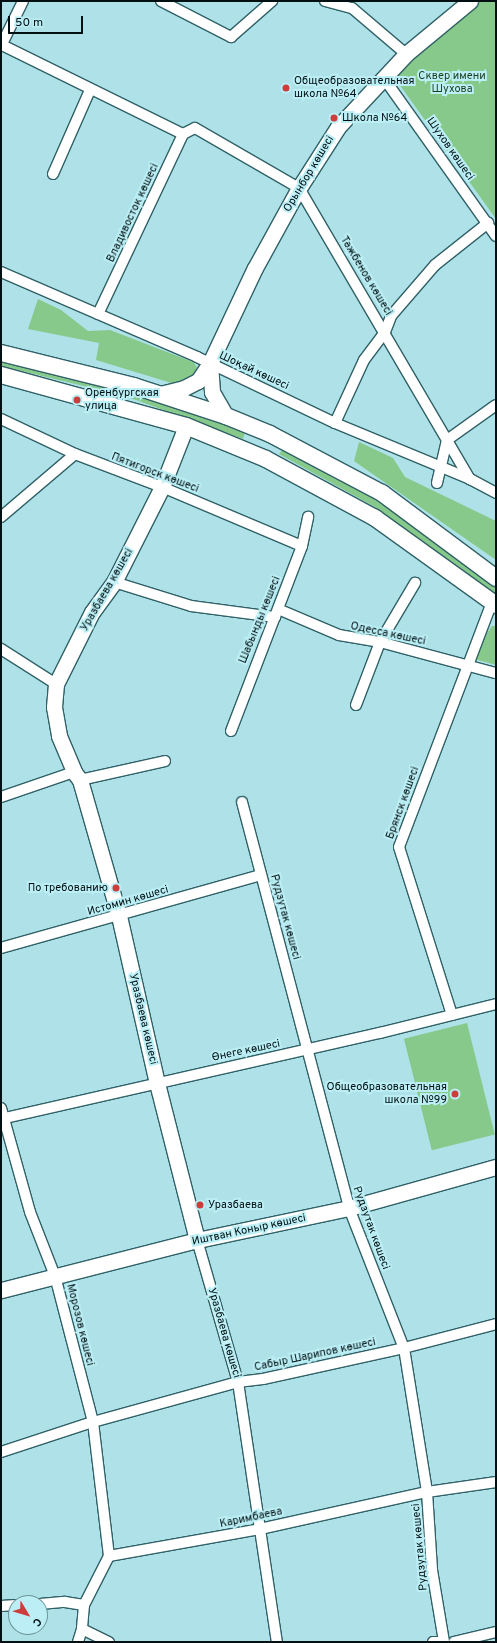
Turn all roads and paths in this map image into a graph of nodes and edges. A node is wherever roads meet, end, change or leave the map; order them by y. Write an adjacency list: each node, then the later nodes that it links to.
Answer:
1 (23, 1): 6 (street)
2 (161, 1): 3 (street)
3 (272, 1)
4 (325, 1): 7 (street)
5 (470, 1): 7 (street, Орынбор көшесі)
6 (1, 46): 9 (street)
7 (406, 54): 8 (street, Орынбор көшесі)
8 (383, 77): 12 (street, Орынбор көшесі); 13 (street, Шухов көшесі)
9 (90, 90): 10 (street); 11 (street)
10 (183, 134): 12 (street, Тәжбенов көшесі); 16 (street, Владивосток көшесі)
11 (53, 174)
12 (299, 188): 17 (street, Тәжбенов көшесі); 19 (street, Орынбор көшесі)
13 (488, 223): 14 (street, Шухов көшесі); 17 (street)
14 (496, 236)
15 (1, 272): 16 (street, Шоқай көшесі)
16 (98, 314): 19 (street, Шоқай көшесі)
17 (385, 332): 25 (street); 27 (street, Тәжбенов көшесі)
18 (1, 353): 21 (main road)
19 (210, 363): 21 (street, Орынбор көшесі); 23 (street); 25 (street, Шоқай көшесі)
20 (1, 375): 26 (main road)
21 (160, 394): 23 (main road)
22 (496, 405): 27 (street)
23 (226, 416): 37 (main road)
24 (1, 419): 28 (street, Пятигорск көшесі)
25 (335, 423): 29 (street, Шоқай көшесі)
26 (186, 426): 32 (street, Уразбаева көшесі); 40 (main road)
27 (447, 440): 29 (street); 30 (street, Тәжбенов көшесі)
28 (75, 454): 32 (street, Пятигорск көшесі); 34 (street)
29 (440, 467): 30 (street, Шоқай көшесі); 31 (street)
30 (470, 480): 33 (street, Шоқай көшесі)
31 (437, 483)
32 (162, 486): 36 (street, Пятигорск көшесі); 38 (street, Уразбаева көшесі)
33 (496, 493)
34 (1, 517)
35 (308, 517): 36 (street, Шабынды көшесі)
36 (302, 546): 41 (street, Шабынды көшесі)
37 (496, 578)
38 (114, 582): 41 (street, Одесса көшесі); 46 (street, Уразбаева көшесі)
39 (415, 583): 42 (street)
40 (494, 604): 44 (street, Брянск көшесі)
41 (277, 613): 42 (street, Одесса көшесі); 48 (street, Шабынды көшесі)
42 (380, 642): 44 (street, Одесса көшесі); 47 (street)
43 (1, 649): 46 (street)
44 (467, 665): 45 (street, Одесса көшесі); 57 (street, Брянск көшесі)
45 (496, 673)
46 (56, 684): 50 (street, Уразбаева көшесі)
47 (356, 705)
48 (231, 731)
49 (165, 761): 50 (street)
50 (77, 776): 51 (street); 54 (street, Уразбаева көшесі)
51 (1, 797)
52 (242, 802): 53 (street, Рудзутак көшесі)
53 (261, 875): 54 (street, Истомин көшесі); 58 (street, Рудзутак көшесі)
54 (119, 916): 55 (street, Истомин көшесі); 59 (street, Уразбаева көшесі)
55 (1, 948)
56 (496, 1004): 57 (street, Өнеге көшесі)
57 (452, 1015): 58 (street, Өнеге көшесі)
58 (308, 1050): 59 (street, Өнеге көшесі); 63 (street, Рудзутак көшесі)
59 (157, 1083): 61 (street, Өнеге көшесі); 64 (street, Уразбаева көшесі)
60 (1, 1108): 61 (street, Морозов көшесі)
61 (2, 1118): 65 (street, Морозов көшесі)
62 (496, 1167): 63 (street, Иштван Коныр көшесі)
63 (349, 1208): 64 (street, Иштван Коныр көшесі); 68 (street, Рудзутак көшесі)
64 (197, 1240): 65 (street, Иштван Коныр көшесі); 69 (street, Уразбаева көшесі)
65 (55, 1276): 66 (street, Иштван Коныр көшесі); 70 (street, Морозов көшесі)
66 (1, 1290)
67 (496, 1324): 68 (street, Сабыр Шарипов көшесі)
68 (404, 1348): 69 (street, Сабыр Шарипов көшесі); 73 (street, Рудзутак көшесі)
69 (238, 1382): 70 (street, Сабыр Шарипов көшесі); 74 (street, Уразбаева көшесі)
70 (93, 1422): 71 (street, Сабыр Шарипов көшесі); 75 (street, Морозов көшесі)
71 (1, 1452)
72 (496, 1482): 73 (street, Каримбаева)
73 (426, 1492): 74 (street, Каримбаева); 85 (street, Рудзутак көшесі)
74 (260, 1528): 75 (street, Каримбаева); 82 (street, Уразбаева көшесі)
75 (109, 1556): 77 (street)
76 (48, 1603): 77 (street)
77 (84, 1605): 78 (street)
78 (82, 1629): 80 (street); 81 (street)
79 (496, 1632): 86 (street)
80 (78, 1642)
81 (109, 1642)
82 (277, 1642)
83 (433, 1642): 84 (street)
84 (438, 1642)
85 (444, 1642)
86 (454, 1642)

